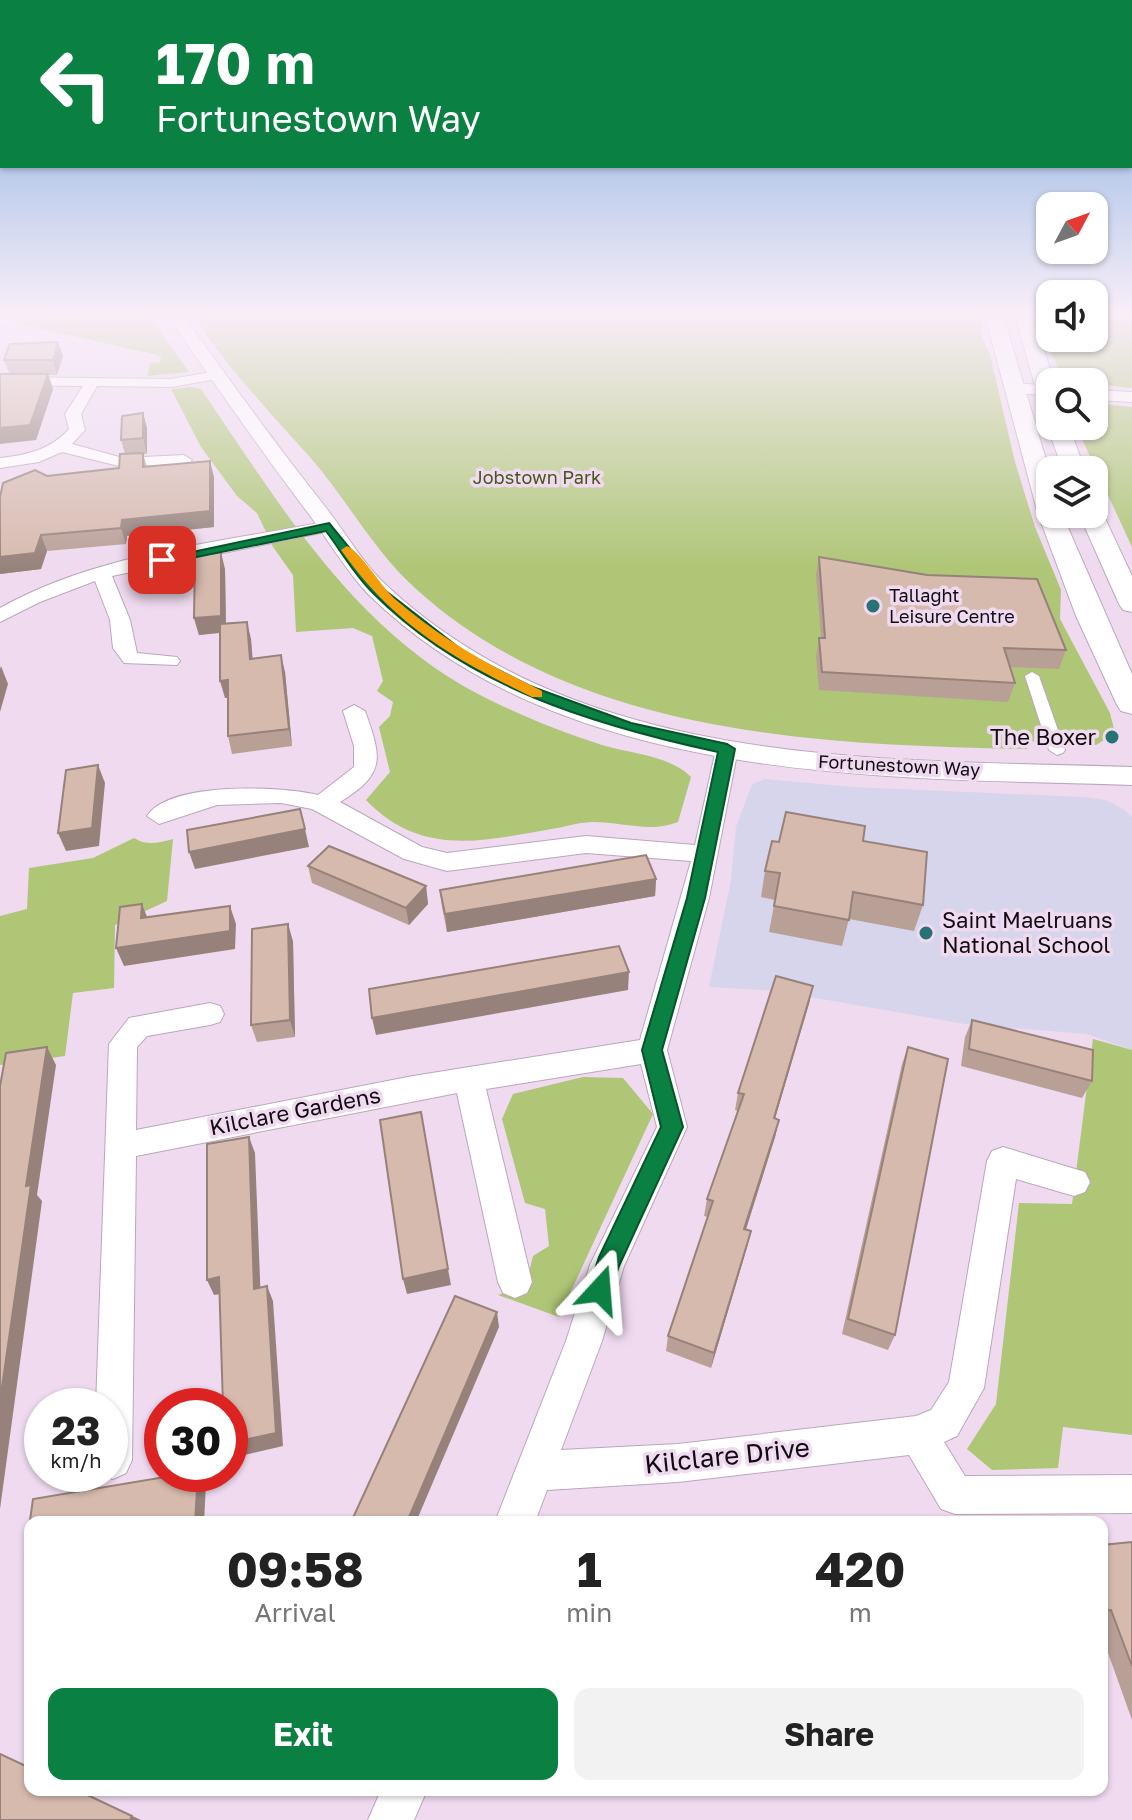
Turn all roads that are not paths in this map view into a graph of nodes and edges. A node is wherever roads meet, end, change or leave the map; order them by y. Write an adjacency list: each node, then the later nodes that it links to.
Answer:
1 (79, 400): 4 (street)
2 (235, 400): 8 (street, Fortunestown Way)
3 (1019, 400): 6 (main road)
4 (64, 447): 5 (street); 7 (street)
5 (184, 460)
6 (1036, 462)
7 (0, 463)
8 (329, 526): 11 (street); 18 (street, Fortunestown Way)
9 (1056, 528): 16 (main road)
10 (1097, 528): 12 (main road)
11 (101, 573): 13 (street); 14 (street)
12 (1132, 604)
13 (0, 616)
14 (170, 661)
15 (1032, 676): 19 (street)
16 (1132, 705)
17 (354, 711): 21 (street)
18 (727, 749): 20 (street, Fortunestown Way); 23 (street)
19 (1057, 750)
20 (1132, 776)
21 (321, 803): 22 (street); 23 (street)
22 (159, 816)
23 (702, 854): 25 (street)
24 (210, 1014): 27 (street)
25 (652, 1050): 26 (street, Kilclare Gardens); 32 (street)
26 (469, 1078): 27 (street, Kilclare Gardens); 29 (street)
27 (121, 1146): 30 (street)
28 (1074, 1182): 31 (street, Kilclare Drive)
29 (515, 1282)
30 (115, 1388)
31 (918, 1435): 32 (street, Kilclare Drive); 33 (street)
32 (537, 1471): 34 (street)
33 (1132, 1494)
34 (518, 1516)
35 (401, 1796): 36 (street)
36 (391, 1820)

